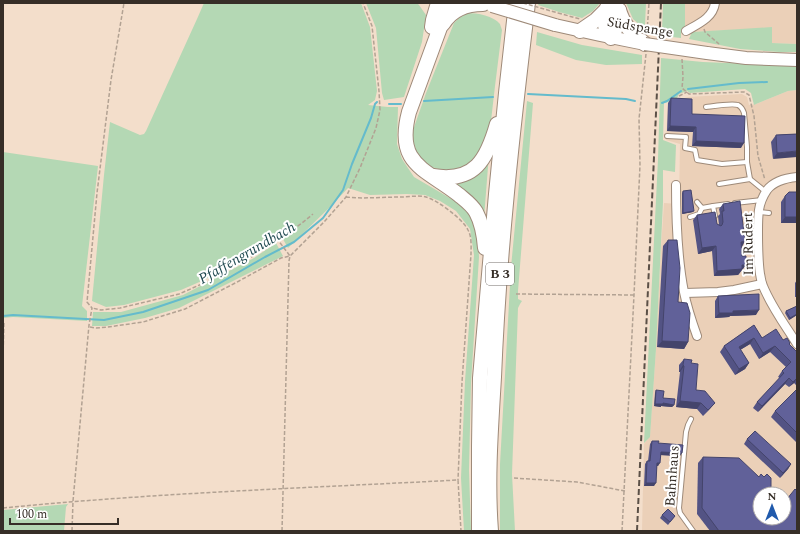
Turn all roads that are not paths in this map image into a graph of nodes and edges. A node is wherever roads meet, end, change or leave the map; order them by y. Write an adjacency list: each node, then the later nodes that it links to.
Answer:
1 (425, 3): 9 (highway)
2 (438, 3): 9 (highway, B 3)
3 (449, 3): 9 (highway, B 3)
4 (516, 3): 16 (highway, B 3)
5 (528, 3): 42 (highway, B 3)
6 (715, 3): 11 (street)
7 (486, 4): 9 (highway, B 3); 10 (main road, Südspange, bridge)
8 (613, 6): 10 (highway); 12 (highway); 13 (highway)
9 (436, 25): 20 (highway, B 3)
10 (580, 31): 13 (main road, Südspange)
11 (686, 31)
12 (631, 37): 13 (main road, Südspange); 14 (highway)
13 (611, 38)
14 (646, 48): 15 (main road, Südspange, bridge)
15 (797, 60)
16 (506, 93): 20 (highway, B 3); 37 (highway, B 3)
17 (706, 107): 19 (lane)
18 (667, 136): 19 (lane)
19 (747, 162): 22 (lane)
20 (431, 175): 37 (highway, B 3)
21 (797, 177): 25 (street)
22 (750, 180): 23 (lane); 25 (lane)
23 (719, 184)
24 (676, 185): 36 (street)
25 (764, 196): 27 (lane); 29 (street, Im Rudert)
26 (697, 202): 28 (lane)
27 (713, 206): 28 (lane); 32 (lane)
28 (702, 208): 31 (lane)
29 (759, 212): 30 (lane); 33 (street, Im Rudert)
30 (769, 213)
31 (690, 217)
32 (715, 221)
33 (758, 247): 34 (lane); 35 (street, Im Rudert)
34 (742, 250)
35 (762, 284): 36 (street, Im Rudert); 39 (street, Im Rudert)
36 (685, 293): 38 (street)
37 (486, 304): 41 (highway, B 3)
38 (697, 336)
39 (797, 344)
40 (691, 419): 43 (lane, Bahnhaus)
41 (480, 531)
42 (491, 531)
43 (693, 531)

